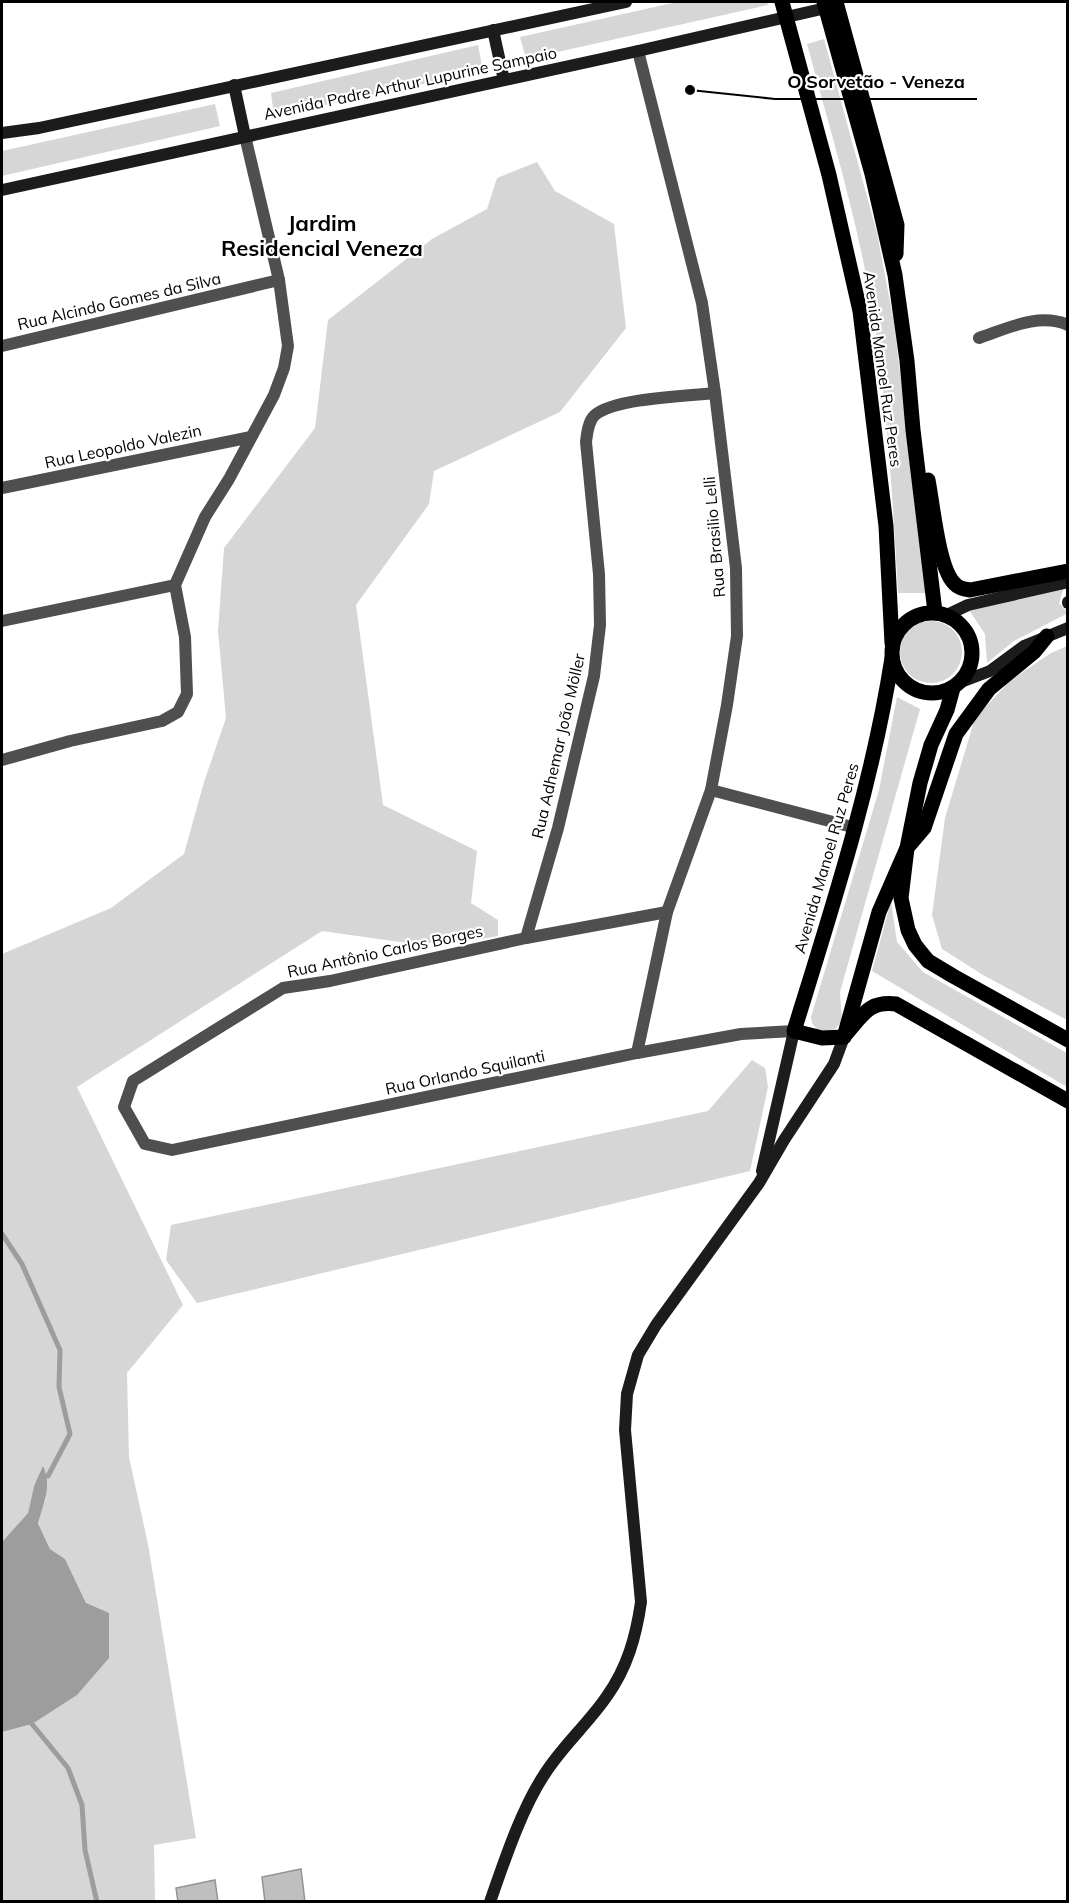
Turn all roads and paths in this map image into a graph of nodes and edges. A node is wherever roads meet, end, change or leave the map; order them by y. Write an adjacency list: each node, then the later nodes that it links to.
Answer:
1 (621, 2): 4 (main road, Avenida Padre Arthur Lupurine Sampaio)
2 (829, 4): 3 (main road, Avenida Padre Arthur Lupurine Sampaio); 16 (main road, Avenida Manoel Ruz Peres)
3 (784, 9): 5 (main road, Avenida Padre Arthur Lupurine Sampaio); 26 (main road, Avenida Manoel Ruz Peres)
4 (493, 30): 6 (main road); 7 (main road, Avenida Padre Arthur Lupurine Sampaio)
5 (638, 51): 6 (main road, Avenida Padre Arthur Lupurine Sampaio); 15 (street, Rua Brasilio Lelli)
6 (504, 80): 9 (main road, Avenida Padre Arthur Lupurine Sampaio)
7 (234, 85): 8 (main road, Avenida Padre Arthur Lupurine Sampaio); 9 (main road)
8 (2, 133)
9 (245, 136): 10 (main road, Avenida Padre Arthur Lupurine Sampaio); 11 (street)
10 (2, 190)
11 (279, 280): 14 (street, Rua Alcindo Gomes da Silva); 17 (street)
12 (1068, 325): 13 (street)
13 (979, 338)
14 (2, 346)
15 (715, 393): 30 (street, Rua Brasilio Lelli); 34 (street, Rua Adhemar João Möller)
16 (913, 430): 19 (main road); 22 (main road, Avenida Manoel Ruz Peres)
17 (251, 437): 18 (street, Rua Leopoldo Valezin); 21 (street)
18 (2, 488)
19 (1068, 571)
20 (1068, 582): 22 (main road)
21 (175, 585): 23 (street); 29 (street)
22 (941, 614): 26 (main road); 28 (main road)
23 (2, 621)
24 (1068, 628): 25 (main road)
25 (1047, 636): 28 (main road); 32 (main road)
26 (892, 643): 27 (main road)
27 (892, 658): 28 (main road); 31 (main road, Avenida Manoel Ruz Peres)
28 (957, 685): 32 (main road)
29 (2, 760)
30 (711, 790): 31 (street); 33 (street, Rua Brasilio Lelli)
31 (856, 828): 35 (main road, Avenida Manoel Ruz Peres)
32 (907, 848): 36 (main road); 37 (main road)
33 (667, 912): 34 (street, Rua Antônio Carlos Borges); 38 (street, Rua Brasilio Lelli)
34 (526, 938): 40 (street, Rua Antônio Carlos Borges)
35 (794, 1031): 36 (main road); 38 (street, Rua Orlando Squilanti); 41 (main road)
36 (844, 1037): 39 (main road); 41 (main road)
37 (1068, 1040)
38 (637, 1053): 40 (street, Rua Orlando Squilanti)
39 (1068, 1101)
40 (145, 1144)
41 (759, 1183): 42 (main road)
42 (490, 1902)

